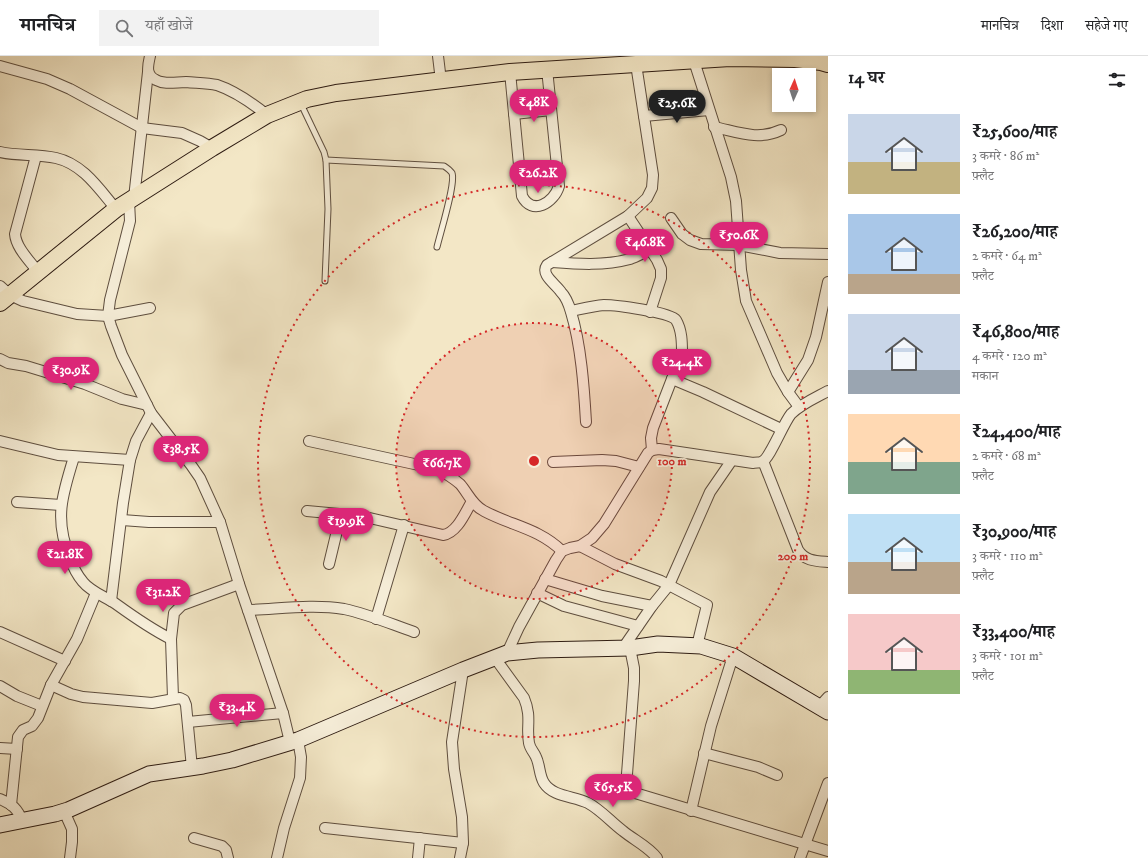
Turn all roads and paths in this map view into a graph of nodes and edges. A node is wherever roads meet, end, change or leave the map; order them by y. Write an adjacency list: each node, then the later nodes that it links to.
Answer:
1 (150, 56): 8 (street)
2 (438, 56): 10 (street)
3 (694, 58): 4 (main road); 5 (main road); 13 (street)
4 (636, 64): 7 (main road); 16 (street)
5 (828, 64)
6 (0, 66): 18 (street)
7 (547, 70): 9 (main road); 12 (street)
8 (148, 72): 15 (street); 18 (street)
9 (510, 72): 10 (main road); 14 (street)
10 (441, 81): 11 (main road)
11 (300, 102): 15 (main road); 23 (lane)
12 (551, 110): 14 (street); 14 (street)
13 (709, 110): 16 (street); 17 (street)
14 (514, 114)
15 (267, 115): 20 (main road)
16 (644, 116): 25 (street)
17 (714, 127): 19 (street); 27 (street)
18 (142, 128): 20 (street); 24 (street)
19 (782, 130)
20 (212, 148): 24 (main road)
21 (0, 152): 22 (street)
22 (36, 156): 24 (street); 32 (street)
23 (326, 160): 28 (lane); 33 (lane)
24 (126, 203): 32 (main road); 39 (street)
25 (628, 216): 29 (street); 31 (street)
26 (671, 218): 27 (street)
27 (739, 245): 30 (street); 43 (street)
28 (437, 247)
29 (650, 250): 31 (street); 38 (street)
30 (828, 254)
31 (552, 262): 37 (street)
32 (38, 272): 35 (main road)
33 (325, 281)
34 (828, 282): 43 (street)
35 (3, 295): 39 (street)
36 (150, 308): 39 (street)
37 (570, 311): 38 (street); 46 (street)
38 (650, 312): 41 (street)
39 (108, 316): 45 (street)
40 (0, 359): 45 (street)
41 (672, 379): 47 (street); 50 (street)
42 (828, 391): 44 (street)
43 (788, 392): 44 (street)
44 (799, 407): 47 (street)
45 (149, 409): 52 (street); 63 (street)
46 (586, 422)
47 (782, 429): 54 (street)
48 (0, 441): 51 (street)
49 (309, 441): 57 (street)
50 (652, 450): 53 (street); 56 (street)
51 (74, 457): 52 (street); 59 (street)
52 (130, 460): 62 (street)
53 (732, 460): 54 (street); 71 (street)
54 (763, 461): 67 (street)
55 (553, 462): 56 (street)
56 (639, 467): 65 (street)
57 (472, 501): 64 (street); 66 (street)
58 (17, 502): 59 (street)
59 (61, 506): 72 (street)
60 (307, 511): 61 (street)
61 (341, 514): 64 (street); 68 (street)
62 (122, 520): 63 (street); 74 (street)
63 (220, 522): 70 (street)
64 (404, 525): 77 (street)
65 (580, 546): 66 (street); 71 (street)
66 (562, 551): 69 (street)
67 (828, 562)
68 (329, 564)
69 (545, 579): 73 (street); 75 (street)
70 (239, 584): 76 (street); 81 (street)
71 (669, 585): 75 (street); 82 (street)
72 (96, 593): 74 (street); 86 (street)
73 (538, 593): 78 (street); 84 (street)
74 (111, 601): 81 (street)
75 (652, 606): 78 (street)
76 (248, 610): 77 (street); 93 (street)
77 (376, 619): 80 (street)
78 (638, 626): 83 (street)
79 (0, 632): 86 (street)
80 (414, 632)
81 (171, 639): 90 (street)
82 (697, 646): 83 (street); 85 (street)
83 (627, 648): 84 (street); 105 (street)
84 (501, 655): 87 (street); 119 (street)
85 (733, 656): 91 (street); 98 (street)
86 (65, 661): 88 (street)
87 (462, 670): 95 (street); 111 (street)
88 (51, 685): 90 (street); 92 (street)
89 (0, 686): 92 (street)
90 (173, 698): 94 (street)
91 (825, 705)
92 (42, 706): 97 (street)
93 (283, 713): 94 (street); 95 (street)
94 (188, 722): 99 (street)
95 (294, 741): 99 (street); 116 (street)
96 (0, 748): 97 (street)
97 (17, 749): 103 (street)
98 (704, 753): 100 (street); 105 (street)
99 (192, 768): 104 (street)
100 (778, 775)
101 (828, 783): 112 (street)
102 (0, 799): 103 (street)
103 (11, 805): 106 (street)
104 (64, 811): 106 (street); 114 (street)
105 (691, 811): 112 (street)
106 (22, 821): 107 (street)
107 (0, 825)
108 (325, 828): 110 (street)
109 (194, 838): 115 (street)
110 (420, 838): 111 (street); 117 (street)
111 (463, 843): 118 (street)
112 (806, 844): 113 (street); 120 (street)
113 (828, 851)
114 (70, 858)
115 (228, 858)
116 (277, 858)
117 (418, 858)
118 (460, 858)
119 (656, 858)
120 (800, 858)

